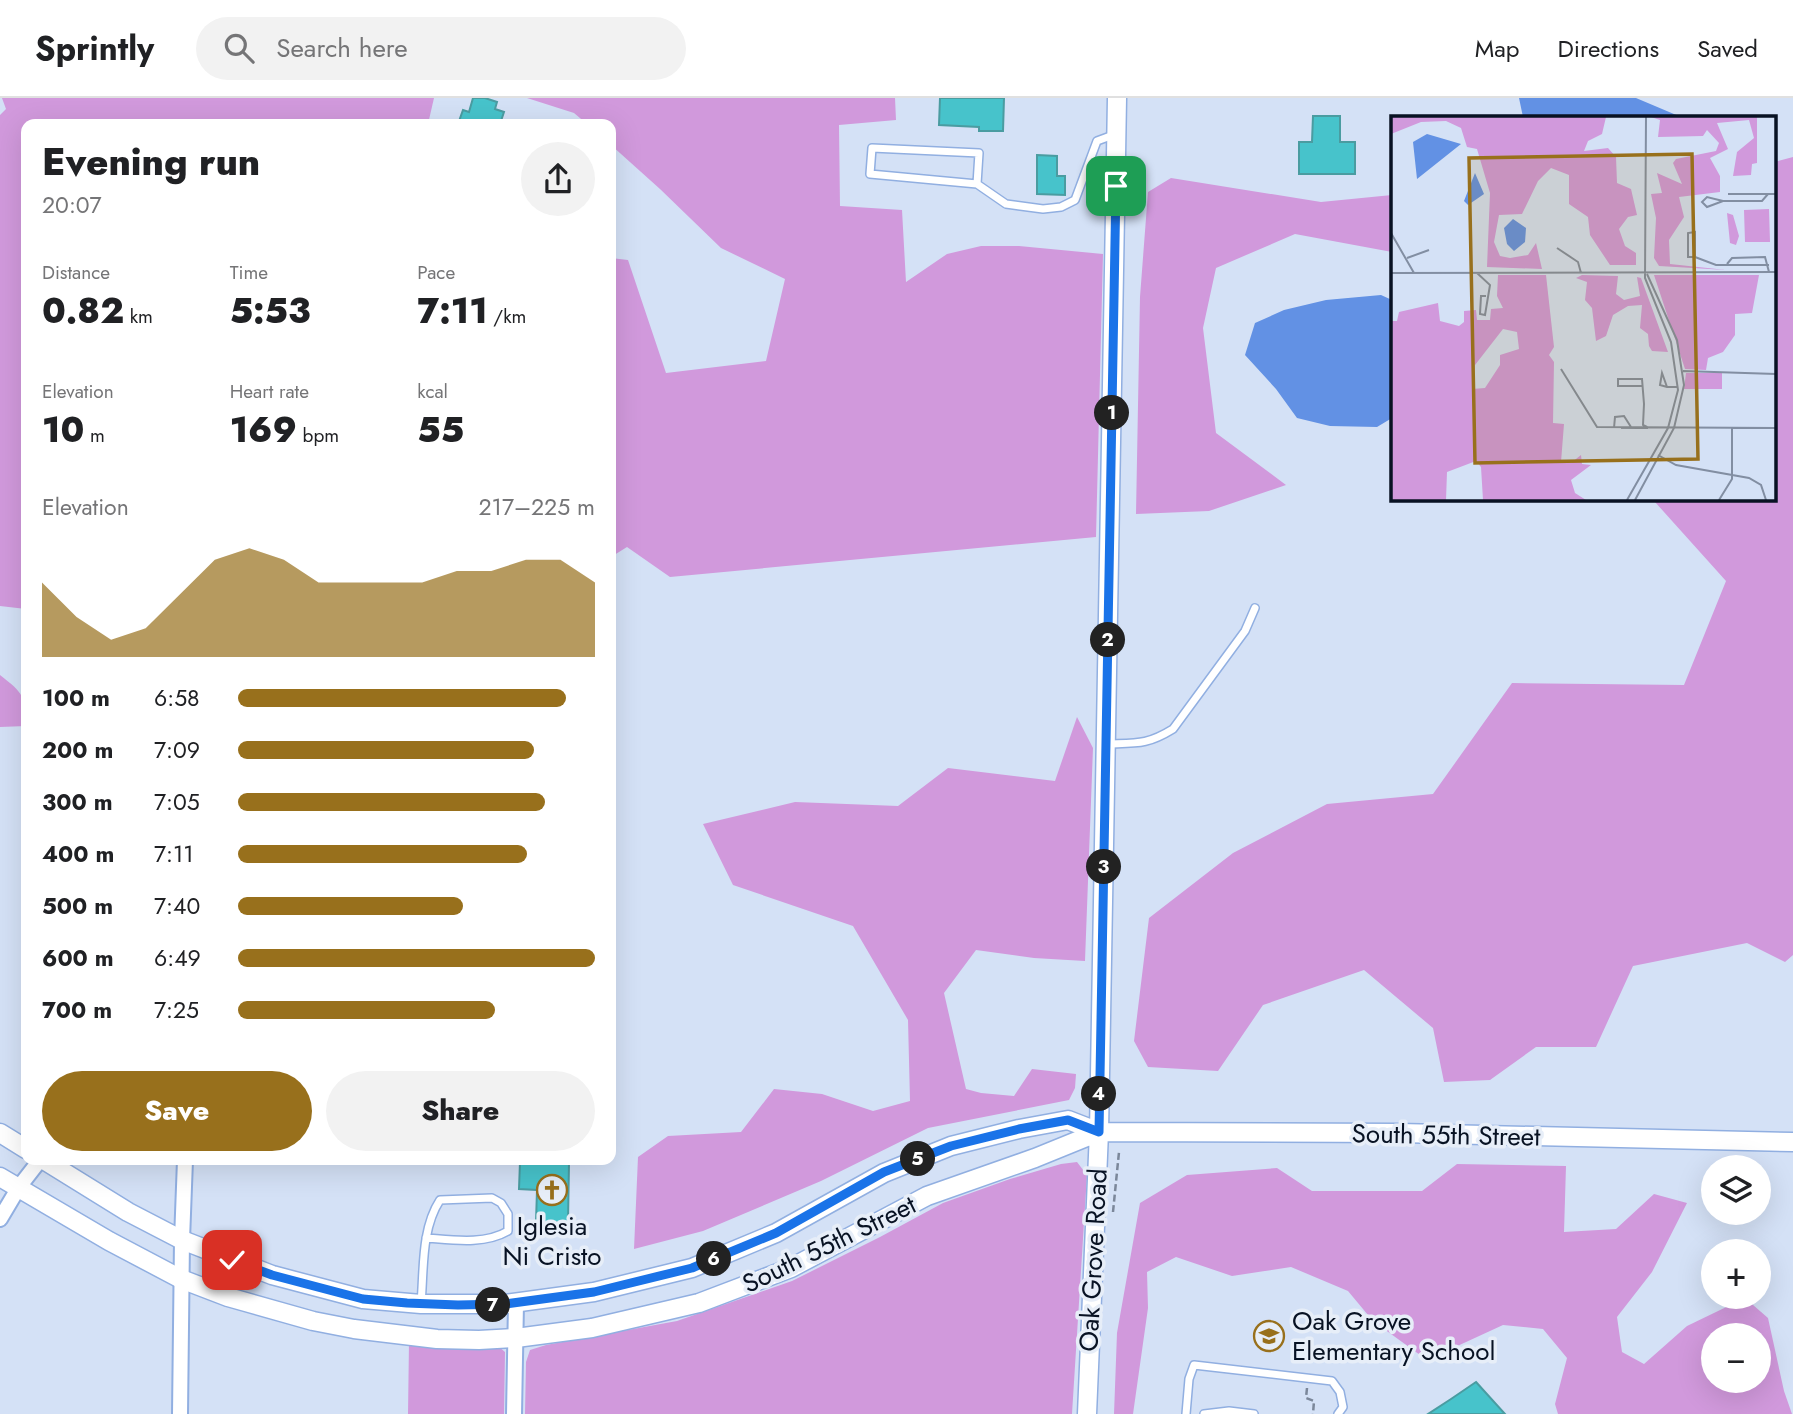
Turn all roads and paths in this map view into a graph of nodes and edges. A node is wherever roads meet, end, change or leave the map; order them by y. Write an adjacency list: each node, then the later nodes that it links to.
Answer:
1 (1117, 98): 2 (street, Oak Grove Road)
2 (1117, 134): 3 (lane); 5 (street, Oak Grove Road)
3 (977, 184): 3 (lane)
4 (1255, 608): 5 (lane)
5 (1106, 744): 6 (street, Oak Grove Road)
6 (1099, 1132): 8 (street, South 55th Street); 19 (street, South 55th Street); 21 (street, South 55th Street); 25 (street, Oak Grove Road)
7 (0, 1133): 9 (street)
8 (1793, 1142)
9 (21, 1147)
10 (38, 1165): 14 (street)
11 (50, 1165): 17 (street, South 55th Street)
12 (186, 1165): 17 (street)
13 (0, 1177): 14 (street, South 55th Street)
14 (19, 1187): 15 (street); 18 (street, South 55th Street)
15 (0, 1219)
16 (426, 1238): 16 (lane); 20 (lane)
17 (182, 1240): 18 (street); 20 (street, South 55th Street)
18 (181, 1279): 21 (street, South 55th Street); 23 (street)
19 (516, 1303): 20 (street, South 55th Street); 21 (street)
20 (421, 1304)
21 (516, 1338): 24 (street)
22 (1309, 1378): 26 (lane); 29 (path); 30 (lane)
23 (180, 1414)
24 (514, 1414)
25 (1087, 1414)
26 (1186, 1414)
27 (1204, 1414): 28 (lane)
28 (1254, 1414)
29 (1313, 1414)
30 (1338, 1414)

